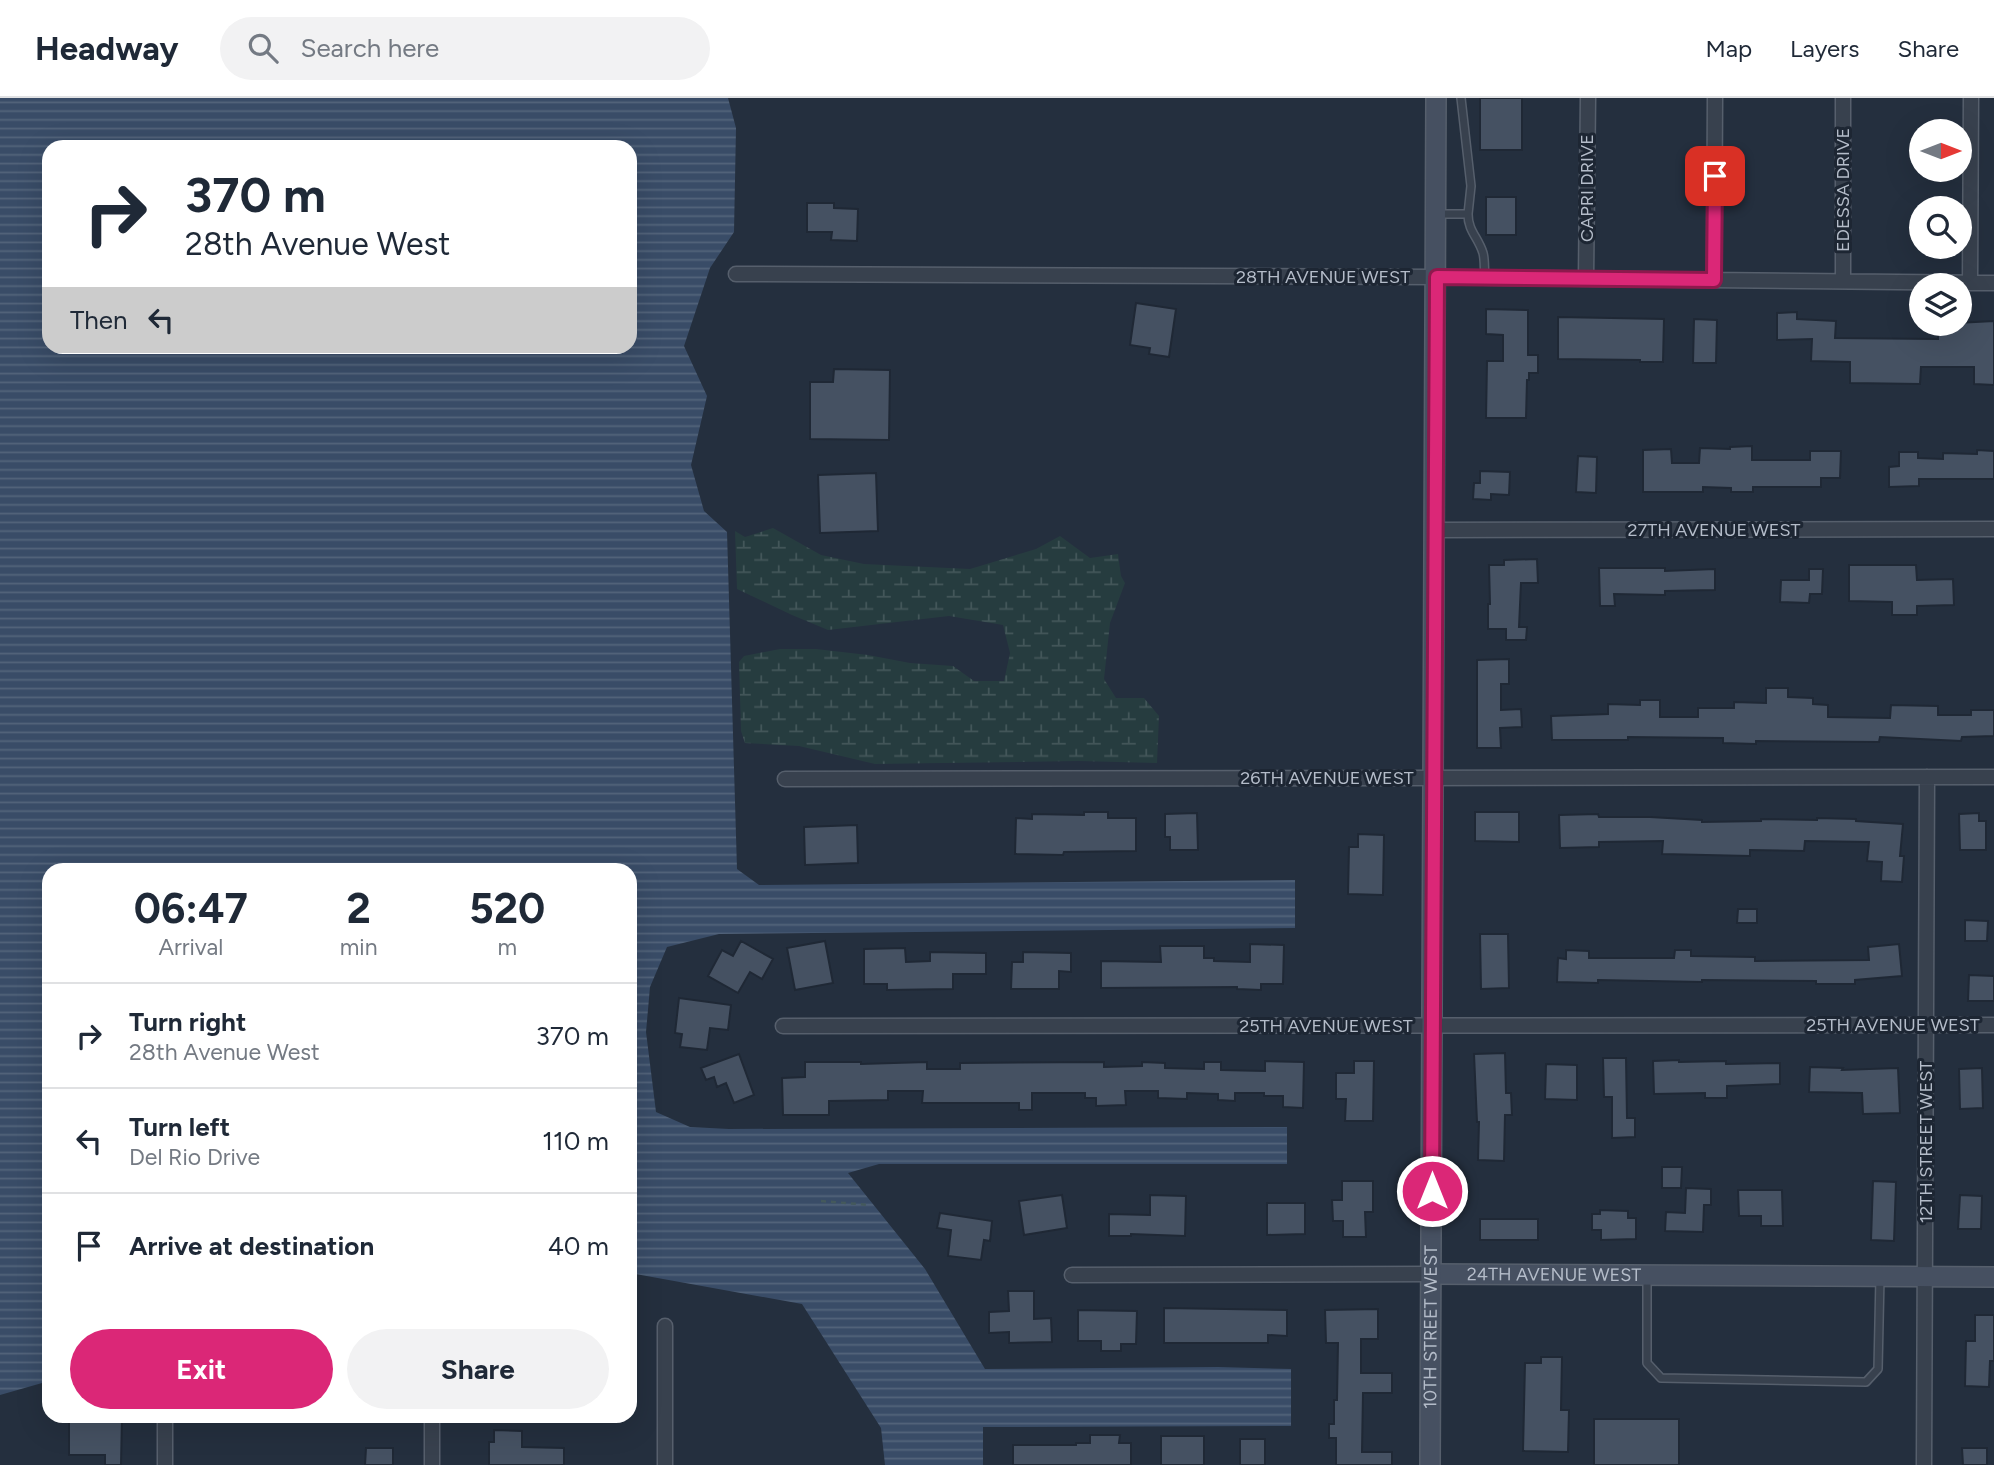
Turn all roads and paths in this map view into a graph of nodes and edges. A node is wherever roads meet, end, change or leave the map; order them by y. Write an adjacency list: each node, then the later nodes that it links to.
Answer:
1 (1436, 98): 7 (street, 10TH STREET WEST)
2 (1461, 98): 8 (lane)
3 (1588, 98): 13 (street, CAPRI DRIVE)
4 (1715, 98): 14 (street)
5 (1843, 98): 15 (street, EDESSA DRIVE)
6 (1971, 98): 9 (street)
7 (1437, 214): 8 (lane); 11 (street, 10TH STREET WEST)
8 (1468, 214): 12 (lane)
9 (1970, 273)
10 (736, 274): 11 (street, 28TH AVENUE WEST)
11 (1437, 277): 12 (street, 28TH AVENUE WEST); 20 (street, 10TH STREET WEST)
12 (1485, 278): 13 (street, 28TH AVENUE WEST)
13 (1586, 278): 14 (street, 28TH AVENUE WEST)
14 (1714, 280): 15 (street, 28TH AVENUE WEST)
15 (1843, 281): 16 (street, 28TH AVENUE WEST)
16 (1909, 282)
17 (1972, 283): 18 (street, 28TH AVENUE WEST)
18 (1994, 283)
19 (1994, 529): 20 (street, 27TH AVENUE WEST)
20 (1435, 530): 23 (street, 10TH STREET WEST)
21 (1994, 776): 22 (street, 26TH AVENUE WEST)
22 (1927, 777): 23 (street, 26TH AVENUE WEST); 25 (street, 12TH STREET WEST)
23 (1434, 778): 24 (street, 26TH AVENUE WEST); 28 (street, 10TH STREET WEST)
24 (785, 779)
25 (1926, 1025): 26 (street, 25TH AVENUE WEST); 28 (street, 25TH AVENUE WEST); 36 (street, 12TH STREET WEST)
26 (1994, 1025)
27 (783, 1026): 28 (street, 25TH AVENUE WEST)
28 (1432, 1026): 31 (street, 10TH STREET WEST)
29 (821, 1201): 30 (path)
30 (870, 1205)
31 (1432, 1274): 32 (street, 24TH AVENUE WEST); 33 (street, 24TH AVENUE WEST); 43 (street, 10TH STREET WEST)
32 (1072, 1275)
33 (1647, 1275): 34 (street, 24TH AVENUE WEST); 34 (lane)
34 (1880, 1277): 36 (street, 24TH AVENUE WEST)
35 (1994, 1277): 36 (street, 24TH AVENUE WEST)
36 (1925, 1278): 44 (street, 12TH STREET WEST)
37 (666, 1326): 42 (street)
38 (165, 1423): 40 (street)
39 (432, 1423): 41 (street)
40 (165, 1465)
41 (432, 1465)
42 (665, 1465)
43 (1430, 1465)
44 (1924, 1465)

